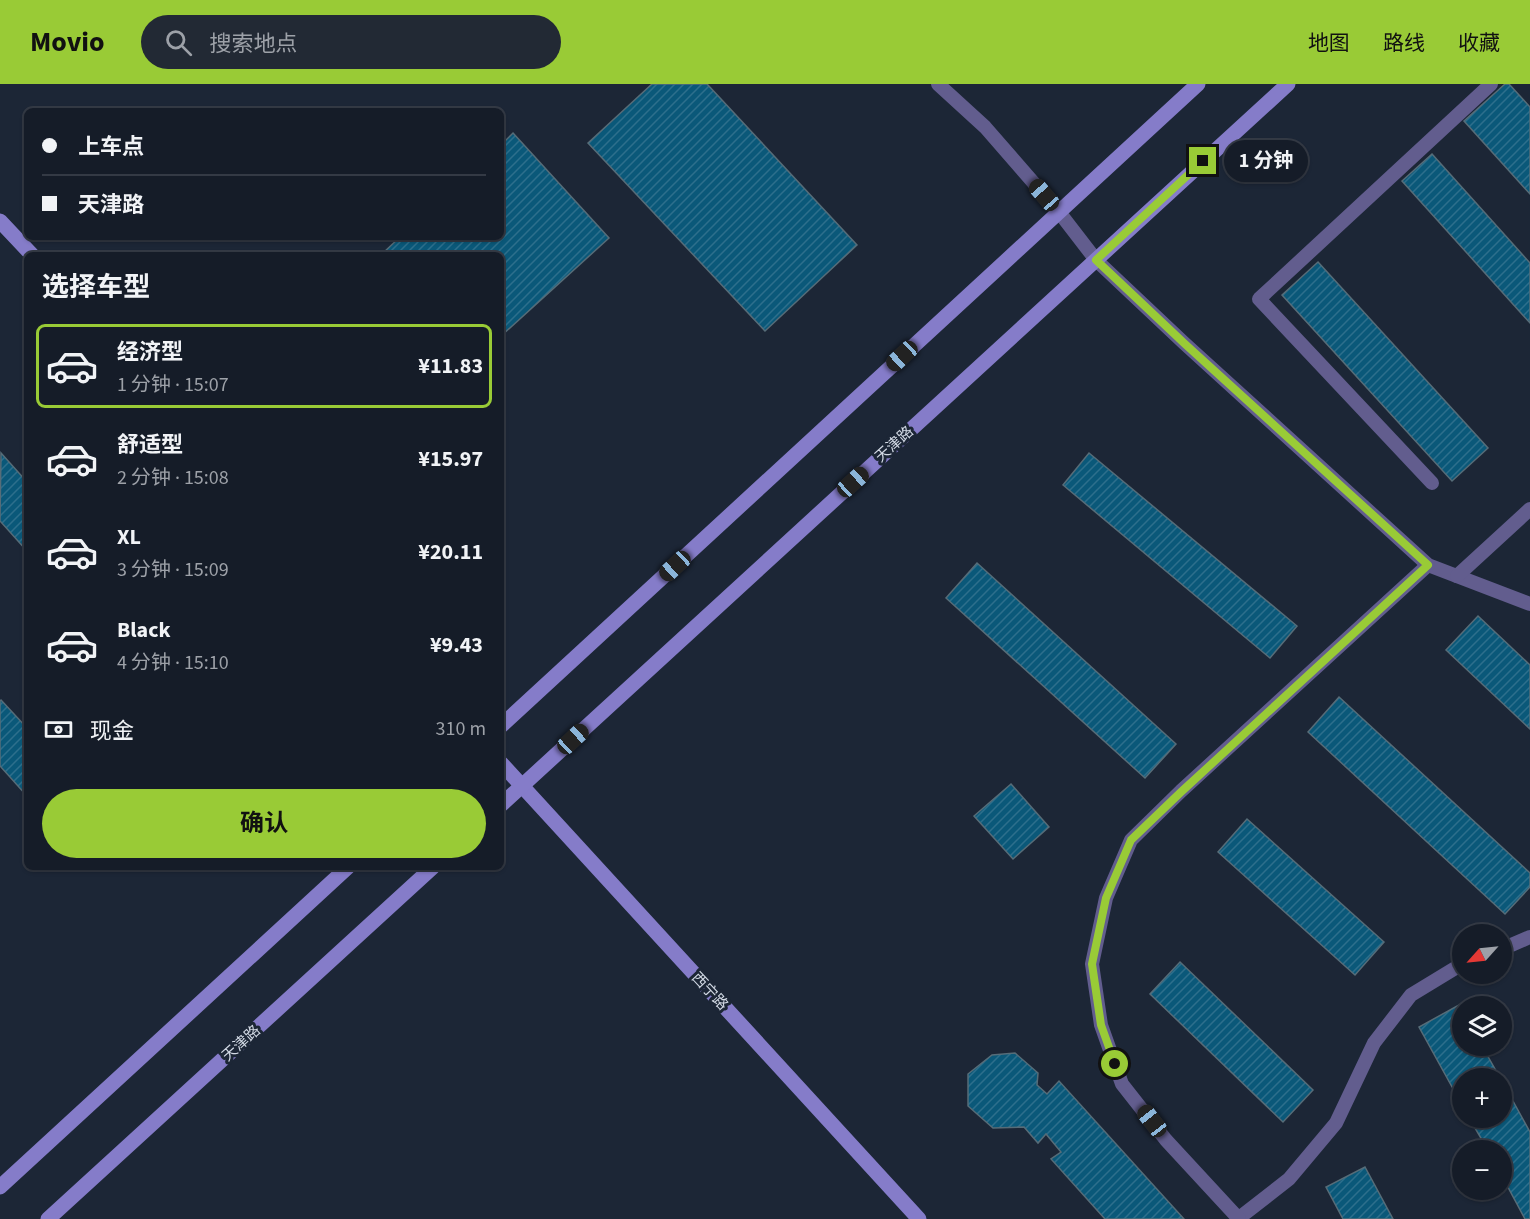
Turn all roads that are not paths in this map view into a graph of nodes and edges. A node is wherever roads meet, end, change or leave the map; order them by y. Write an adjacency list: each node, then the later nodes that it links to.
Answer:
1 (938, 84): 5 (lane)
2 (1198, 84): 5 (street)
3 (1288, 84): 8 (street, 天津路)
4 (1491, 84): 9 (lane)
5 (1059, 212): 8 (lane); 14 (street)
6 (0, 221): 7 (street)
7 (29, 252)
8 (1096, 260): 11 (lane); 16 (street, 天津路)
9 (1432, 483)
10 (1530, 509): 12 (lane)
11 (1428, 565): 12 (lane); 26 (lane)
12 (1457, 576): 13 (lane)
13 (1530, 604)
14 (504, 723)
15 (504, 766): 16 (street, 西宁路)
16 (522, 786): 17 (street, 天津路); 25 (street, 西宁路)
17 (504, 802)
18 (345, 870): 23 (street)
19 (430, 870): 24 (street, 天津路)
20 (1530, 937): 21 (lane)
21 (1512, 945)
22 (1452, 970): 26 (lane)
23 (0, 1187)
24 (48, 1219)
25 (919, 1219)
26 (1239, 1219)

